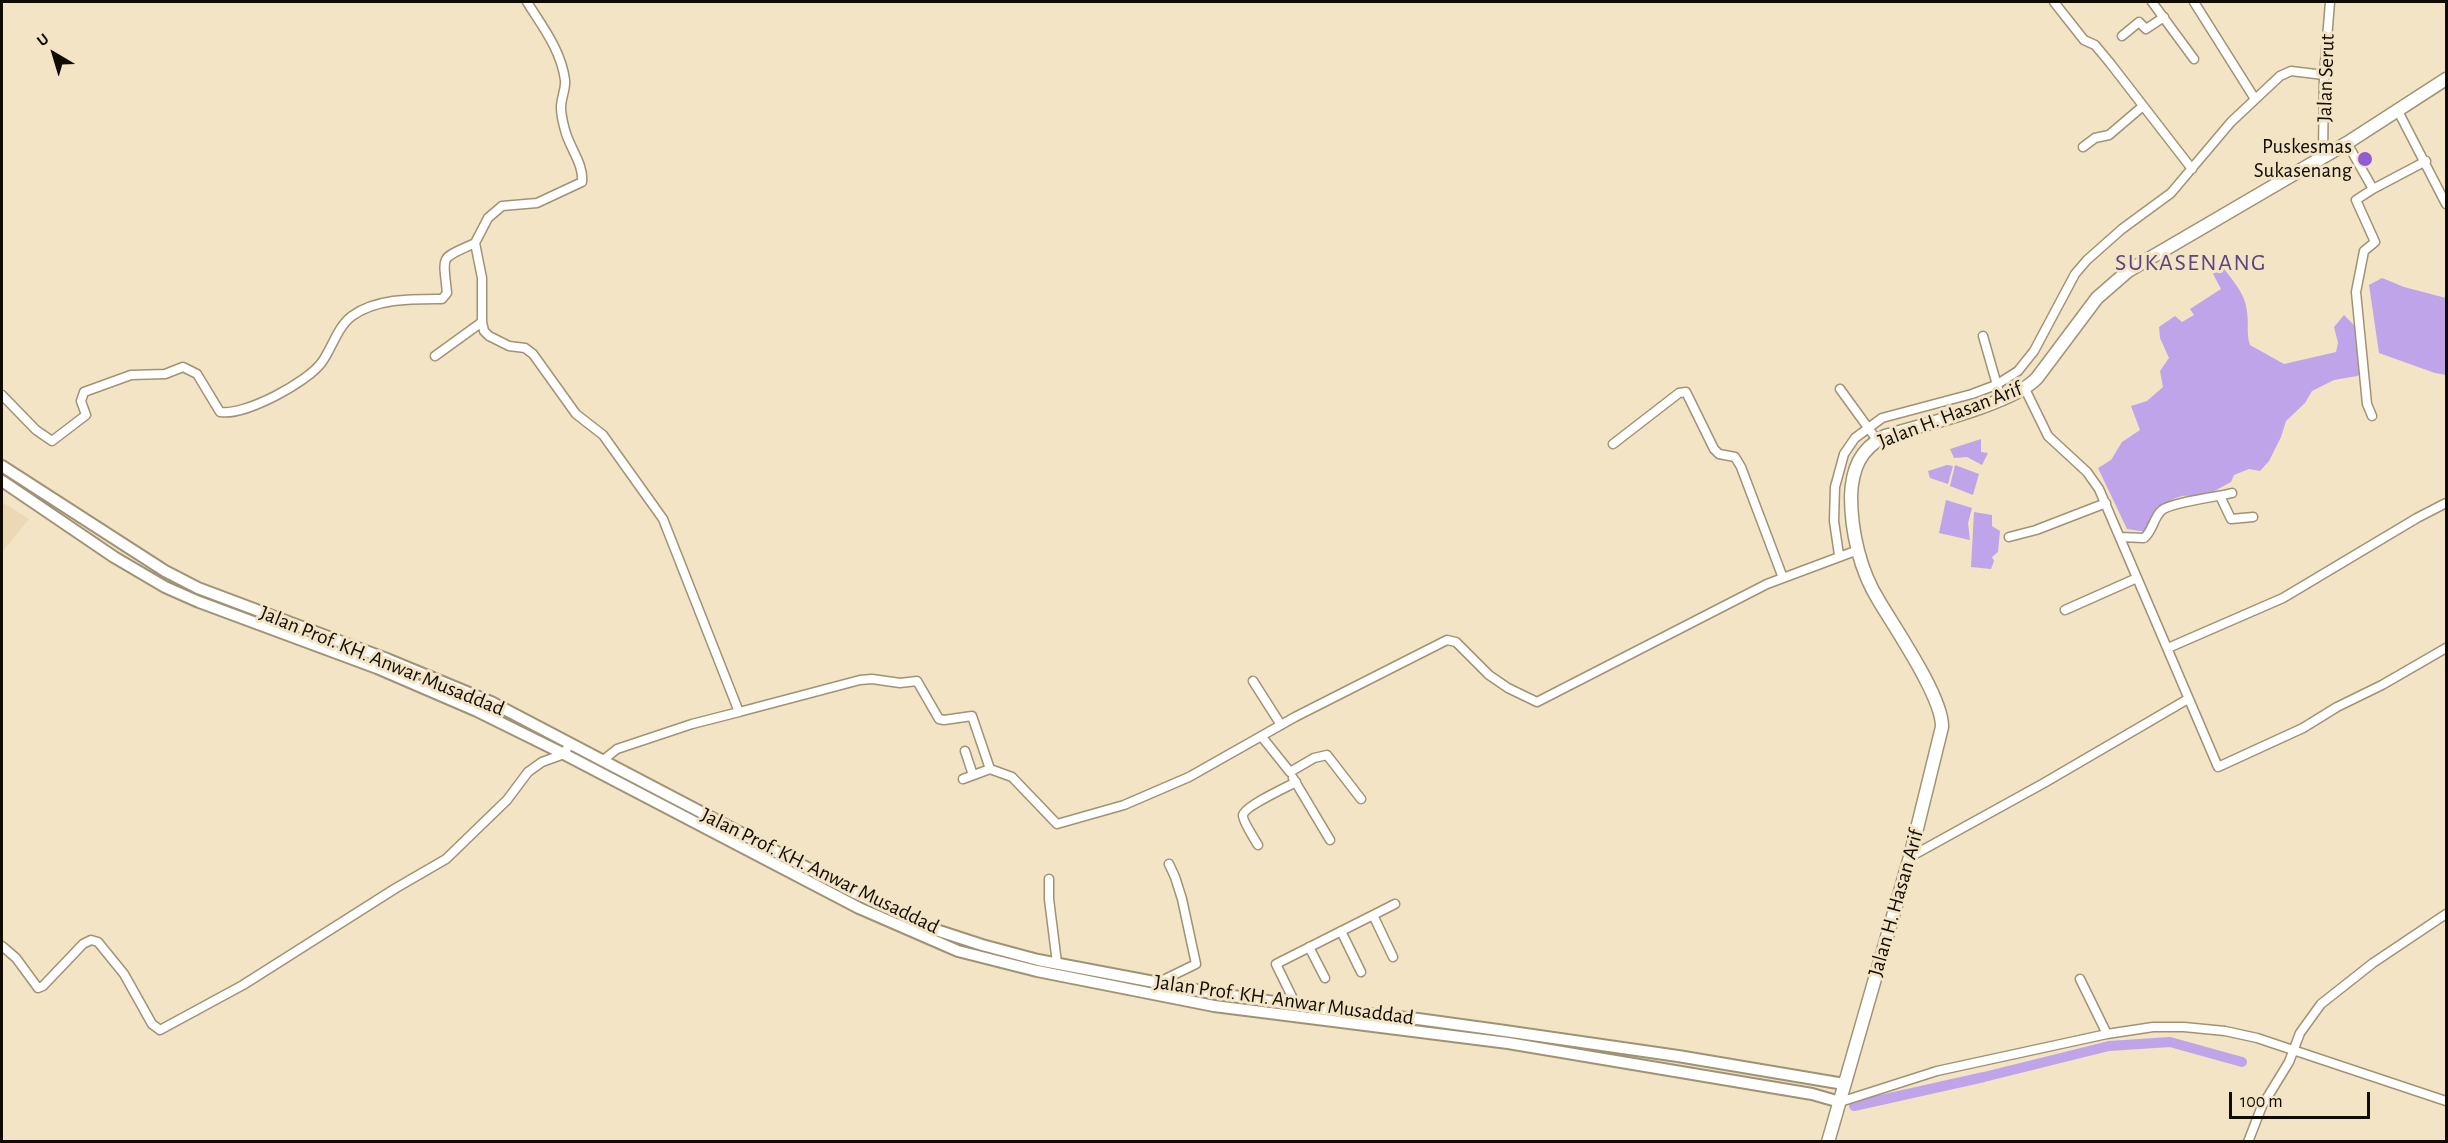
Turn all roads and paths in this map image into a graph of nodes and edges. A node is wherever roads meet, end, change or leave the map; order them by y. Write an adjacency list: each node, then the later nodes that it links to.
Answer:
1 (527, 2): 21 (street)
2 (2054, 2): 12 (street)
3 (2152, 2): 6 (street)
4 (2194, 2): 11 (street)
5 (2330, 2): 9 (street, Jalan Serut)
6 (2164, 17): 7 (street); 8 (street)
7 (2122, 36)
8 (2194, 59)
9 (2324, 75): 11 (street); 16 (street, Jalan Serut)
10 (2446, 79): 13 (main road, Jalan H. Hasan Arif)
11 (2254, 99): 18 (street)
12 (2144, 106): 15 (street); 18 (street)
13 (2398, 111): 14 (main road, Jalan H. Hasan Arif); 17 (street)
14 (2348, 143): 16 (main road, Jalan H. Hasan Arif); 19 (street)
15 (2083, 147)
16 (2323, 155): 26 (main road, Jalan H. Hasan Arif)
17 (2426, 161): 19 (street); 20 (street)
18 (2192, 169): 27 (street)
19 (2373, 189): 29 (street)
20 (2446, 204)
21 (475, 243): 22 (street); 28 (street)
22 (482, 322): 24 (street); 51 (street)
23 (1983, 336): 27 (street)
24 (435, 356)
25 (1840, 389): 30 (street)
26 (2025, 389): 27 (main road, Jalan H. Hasan Arif); 36 (street)
27 (1998, 392): 30 (main road, Jalan H. Hasan Arif); 30 (street)
28 (2, 395)
29 (2372, 416)
30 (1871, 434): 43 (main road, Jalan H. Hasan Arif); 43 (street)
31 (1612, 444): 44 (street)
32 (2, 466): 38 (street, Jalan Prof. KH. Anwar Musaddad)
33 (2, 481): 39 (street, Jalan Prof. KH. Anwar Musaddad)
34 (2232, 493): 35 (street)
35 (2220, 496): 40 (street); 42 (street)
36 (2106, 503): 41 (street); 42 (street)
37 (2446, 503): 47 (street)
38 (62, 505): 39 (street); 54 (street, Jalan Prof. KH. Anwar Musaddad)
39 (54, 516): 56 (street, Jalan Prof. KH. Anwar Musaddad)
40 (2253, 517)
41 (2008, 537)
42 (2123, 537): 45 (street)
43 (1848, 553): 44 (street); 68 (main road, Jalan H. Hasan Arif)
44 (1783, 578): 52 (street)
45 (2137, 578): 46 (street); 47 (street)
46 (2065, 610)
47 (2168, 648): 50 (street)
48 (2446, 648): 50 (street)
49 (1253, 681): 52 (street)
50 (2188, 699): 68 (street)
51 (739, 712): 57 (street); 58 (street)
52 (1281, 725): 53 (street)
53 (1262, 737): 58 (street); 59 (street)
54 (570, 743): 56 (street); 57 (street, Jalan Prof. KH. Anwar Musaddad)
55 (964, 751): 60 (street)
56 (564, 754): 65 (street, Jalan Prof. KH. Anwar Musaddad); 76 (street)
57 (602, 761): 64 (street, Jalan Prof. KH. Anwar Musaddad)
58 (990, 769): 60 (street)
59 (1290, 772): 62 (street); 63 (street)
60 (973, 775): 61 (street)
61 (963, 779)
62 (1296, 782): 66 (street); 67 (street)
63 (1361, 799)
64 (683, 803): 65 (street); 75 (street, Jalan Prof. KH. Anwar Musaddad)
65 (678, 814): 78 (street, Jalan Prof. KH. Anwar Musaddad)
66 (1330, 840)
67 (1258, 845)
68 (1910, 857): 90 (main road, Jalan H. Hasan Arif)
69 (1169, 864): 85 (street)
70 (1049, 879): 80 (street)
71 (1395, 904): 73 (street)
72 (2446, 914): 89 (street)
73 (1373, 915): 74 (street); 79 (street)
74 (1341, 931): 77 (street); 81 (street)
75 (982, 945): 78 (street); 80 (street, Jalan Prof. KH. Anwar Musaddad)
76 (2, 946)
77 (1309, 947): 83 (street); 87 (street)
78 (975, 956): 86 (street, Jalan Prof. KH. Anwar Musaddad)
79 (1393, 957)
80 (1057, 963): 82 (street, Jalan Prof. KH. Anwar Musaddad)
81 (1361, 972)
82 (1115, 975): 85 (street, Jalan Prof. KH. Anwar Musaddad); 86 (street)
83 (1325, 978)
84 (2080, 979): 88 (street)
85 (1157, 983): 87 (street, Jalan Prof. KH. Anwar Musaddad)
86 (1114, 986): 92 (street, Jalan Prof. KH. Anwar Musaddad)
87 (1296, 1005): 90 (street, Jalan Prof. KH. Anwar Musaddad)
88 (2106, 1034): 89 (street); 91 (street)
89 (2293, 1050): 93 (street); 95 (street)
90 (1844, 1084): 91 (street); 92 (main road, Jalan H. Hasan Arif)
91 (1859, 1094): 92 (street)
92 (1834, 1100): 94 (main road, Jalan H. Hasan Arif)
93 (2446, 1101)
94 (1828, 1142)
95 (2248, 1142)

